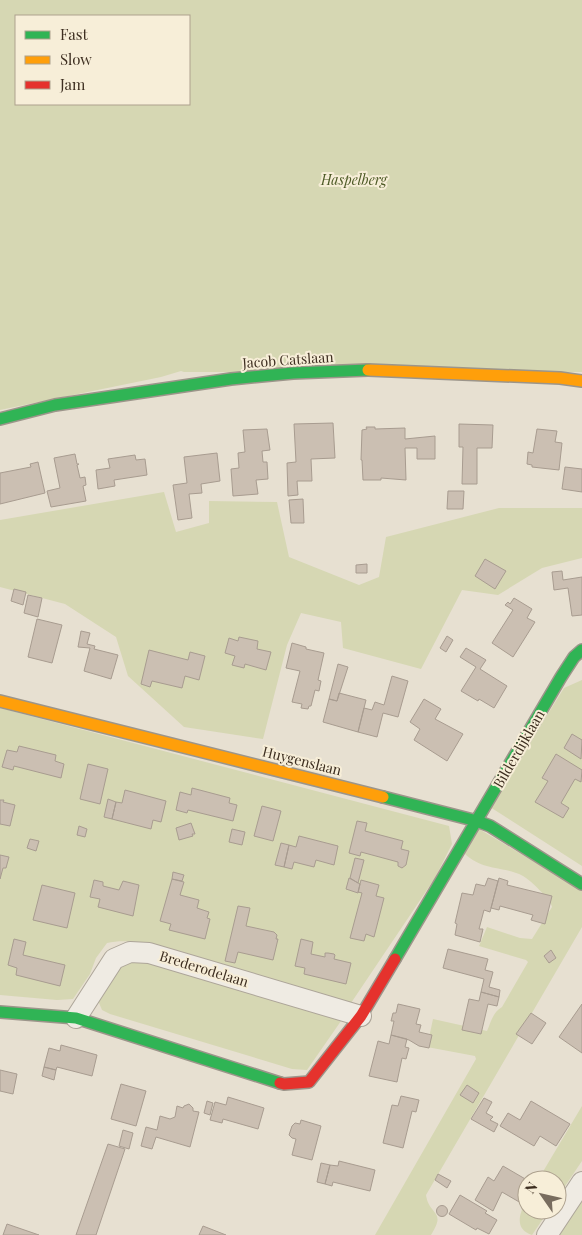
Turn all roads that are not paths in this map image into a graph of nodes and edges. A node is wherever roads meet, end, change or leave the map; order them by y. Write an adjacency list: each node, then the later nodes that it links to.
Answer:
1 (582, 381): 2 (street, Jacob Catslaan)
2 (0, 419)
3 (582, 650): 5 (street, Bilderdijklaan)
4 (582, 670): 5 (street)
5 (561, 677): 7 (street, Bilderdijklaan)
6 (0, 701): 7 (street, Huygenslaan)
7 (477, 821): 8 (street, Huygenslaan); 10 (street)
8 (582, 884)
9 (0, 1012): 11 (street)
10 (360, 1016): 11 (street); 11 (street, Brederodelaan)
11 (76, 1018)
12 (582, 1182): 13 (street)
13 (547, 1235)

